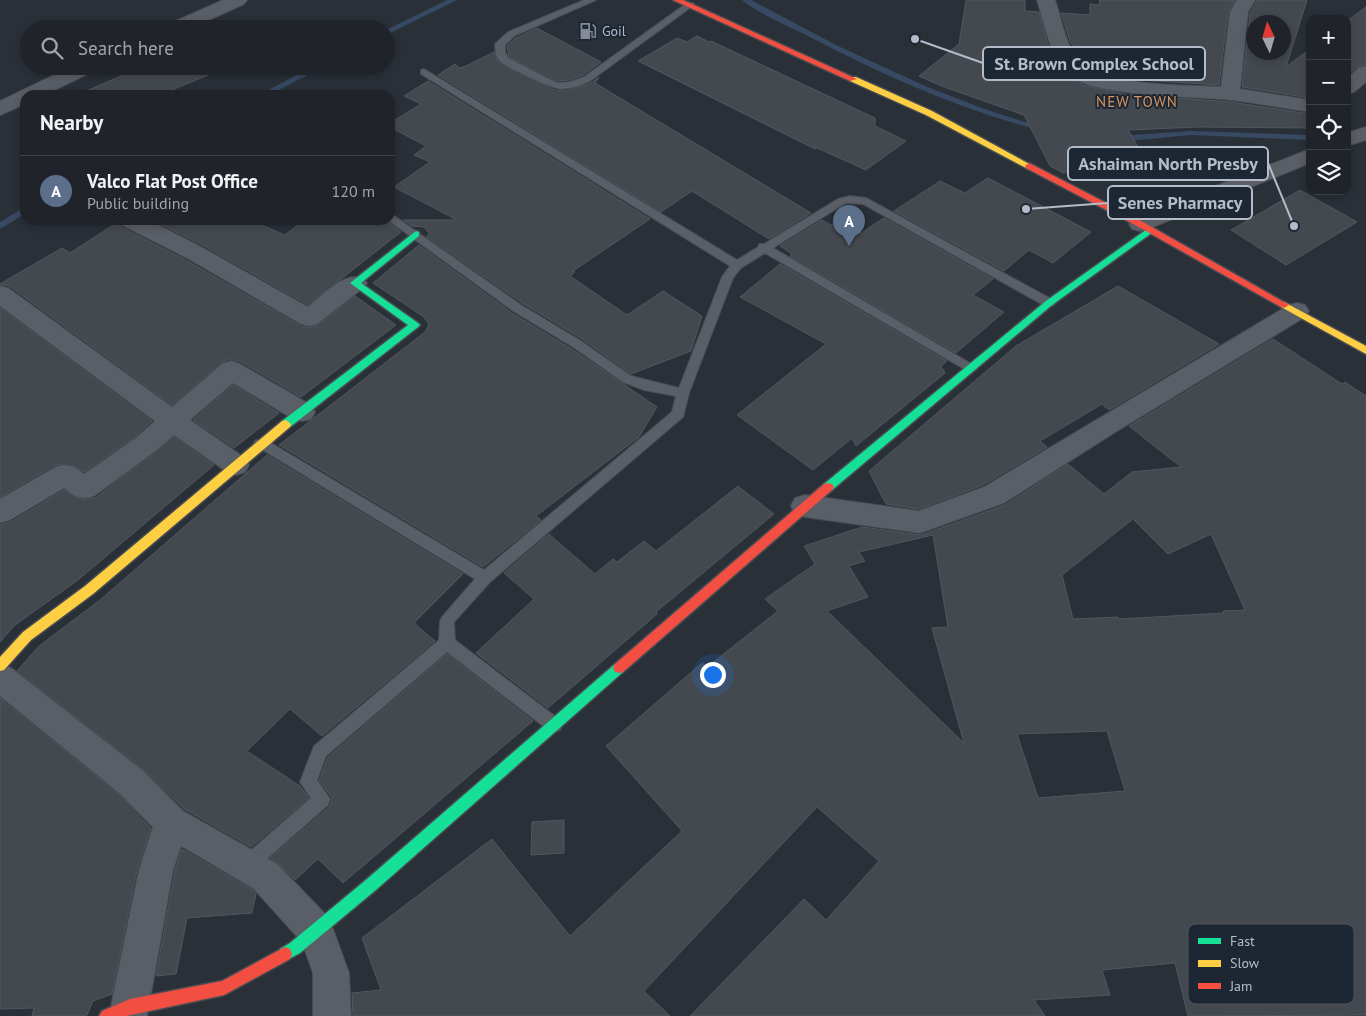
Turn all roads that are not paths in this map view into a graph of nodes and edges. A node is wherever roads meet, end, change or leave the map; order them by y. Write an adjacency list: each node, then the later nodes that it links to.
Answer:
1 (238, 0): 7 (street)
2 (592, 0): 6 (lane)
3 (677, 0): 6 (street)
4 (1046, 0): 13 (street)
5 (1246, 0): 13 (street)
6 (690, 5): 24 (street)
7 (193, 20)
8 (424, 72): 27 (lane)
9 (1366, 72): 11 (street)
10 (70, 75): 12 (street)
11 (1351, 85)
12 (39, 90)
13 (1230, 94): 15 (street)
14 (20, 99): 16 (street)
15 (1306, 105)
16 (0, 109)
17 (1351, 118): 18 (street)
18 (1366, 124)
19 (1366, 133): 20 (street)
20 (1351, 139)
21 (1306, 156): 24 (street)
22 (395, 219): 25 (lane)
23 (140, 225): 28 (street)
24 (1145, 227): 30 (street); 31 (street)
25 (416, 234): 28 (street); 34 (lane)
26 (763, 248): 27 (lane); 30 (lane); 33 (lane)
27 (737, 265): 34 (lane)
28 (355, 283): 35 (street)
29 (0, 294): 36 (street)
30 (1049, 303): 33 (street)
31 (1297, 311): 32 (street); 39 (street)
32 (1366, 350)
33 (971, 369): 39 (street)
34 (684, 393): 41 (lane)
35 (302, 412): 36 (street); 37 (street)
36 (173, 421): 38 (street); 40 (street)
37 (260, 443): 38 (street); 41 (lane)
38 (236, 465): 43 (street)
39 (805, 506): 45 (street)
40 (0, 512)
41 (485, 578): 42 (lane)
42 (447, 643): 45 (lane); 47 (lane)
43 (0, 666)
44 (0, 678): 46 (street)
45 (554, 725): 48 (street)
46 (171, 822): 47 (street); 49 (street)
47 (247, 865): 48 (street)
48 (316, 931): 49 (street); 50 (street)
49 (122, 1013)
50 (332, 1016)

